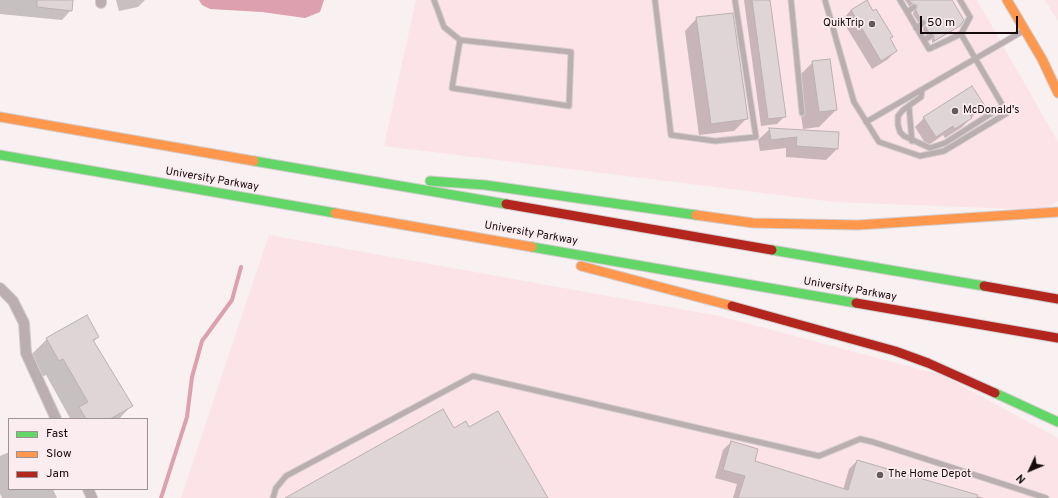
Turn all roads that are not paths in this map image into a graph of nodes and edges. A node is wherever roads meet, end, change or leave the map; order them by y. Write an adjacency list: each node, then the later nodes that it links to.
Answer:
1 (434, 0): 19 (lane)
2 (655, 0): 3 (lane)
3 (735, 0)
4 (791, 0): 28 (lane)
5 (825, 0): 30 (lane)
6 (900, 0): 11 (lane)
7 (1007, 0): 16 (main road)
8 (960, 1): 9 (lane); 12 (lane)
9 (955, 5)
10 (914, 7): 11 (lane)
11 (907, 12): 15 (lane)
12 (968, 14): 13 (lane); 17 (lane)
13 (962, 17)
14 (923, 23): 15 (lane)
15 (916, 28): 20 (lane)
16 (1025, 30): 21 (lane); 22 (main road)
17 (961, 34): 20 (lane); 21 (lane)
18 (931, 36): 20 (lane)
19 (460, 40): 19 (lane)
20 (924, 40)
21 (976, 59): 24 (lane); 26 (lane)
22 (1042, 59): 23 (main road); 25 (main road)
23 (1058, 81)
24 (922, 90): 27 (lane); 30 (lane)
25 (1058, 93)
26 (1003, 106): 30 (lane); 31 (lane)
27 (909, 107): 31 (lane); 31 (lane)
28 (802, 113)
29 (0, 117): 33 (main road)
30 (866, 122)
31 (912, 140)
32 (0, 155): 35 (main road, University Parkway)
33 (386, 183): 34 (main road); 37 (main road)
34 (1057, 212)
35 (514, 244): 38 (main road, University Parkway); 40 (main road)
36 (0, 288): 39 (street)
37 (1058, 300)
38 (1058, 338)
39 (56, 418)
40 (1058, 422)
41 (273, 498): 42 (lane)
42 (1046, 498)

